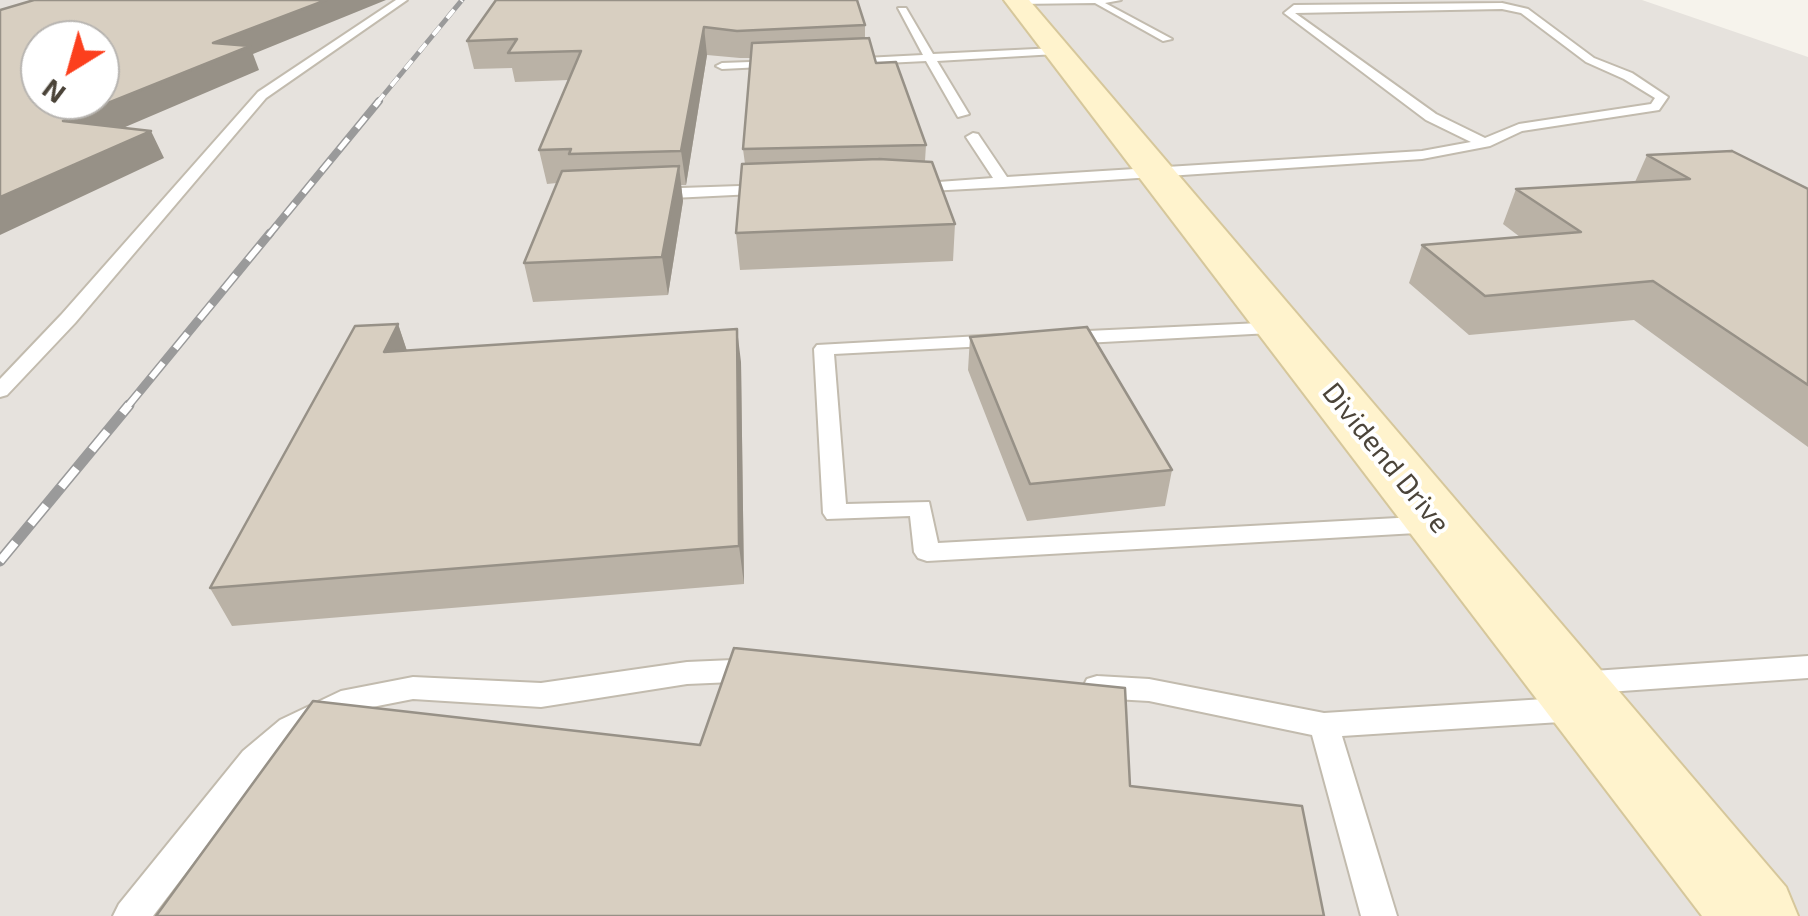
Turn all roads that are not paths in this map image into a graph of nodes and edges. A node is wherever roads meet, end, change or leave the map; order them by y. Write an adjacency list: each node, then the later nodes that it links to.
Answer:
1 (402, 0): 21 (lane)
2 (1091, 0): 3 (lane); 4 (lane); 6 (lane)
3 (1116, 0)
4 (1017, 1): 7 (street, Dividend Drive)
5 (902, 10): 8 (lane)
6 (1167, 39)
7 (1056, 51): 8 (lane); 15 (street, Dividend Drive)
8 (930, 58): 9 (lane); 12 (lane)
9 (830, 62)
10 (794, 64): 11 (lane)
11 (722, 66)
12 (963, 114)
13 (973, 137): 16 (lane)
14 (1485, 143): 14 (lane); 15 (lane)
15 (1154, 172): 16 (lane); 20 (street, Dividend Drive)
16 (1003, 183): 17 (lane)
17 (894, 186)
18 (785, 189): 19 (lane)
19 (634, 194)
20 (1282, 328): 22 (street, Dividend Drive); 22 (lane)
21 (0, 390)
22 (1438, 524): 26 (street, Dividend Drive)
23 (1808, 667): 26 (lane)
24 (787, 669): 28 (lane)
25 (1072, 685): 27 (lane)
26 (1579, 696): 27 (lane); 30 (street, Dividend Drive)
27 (1324, 726): 29 (lane)
28 (131, 916)
29 (1379, 916)
30 (1755, 916)

